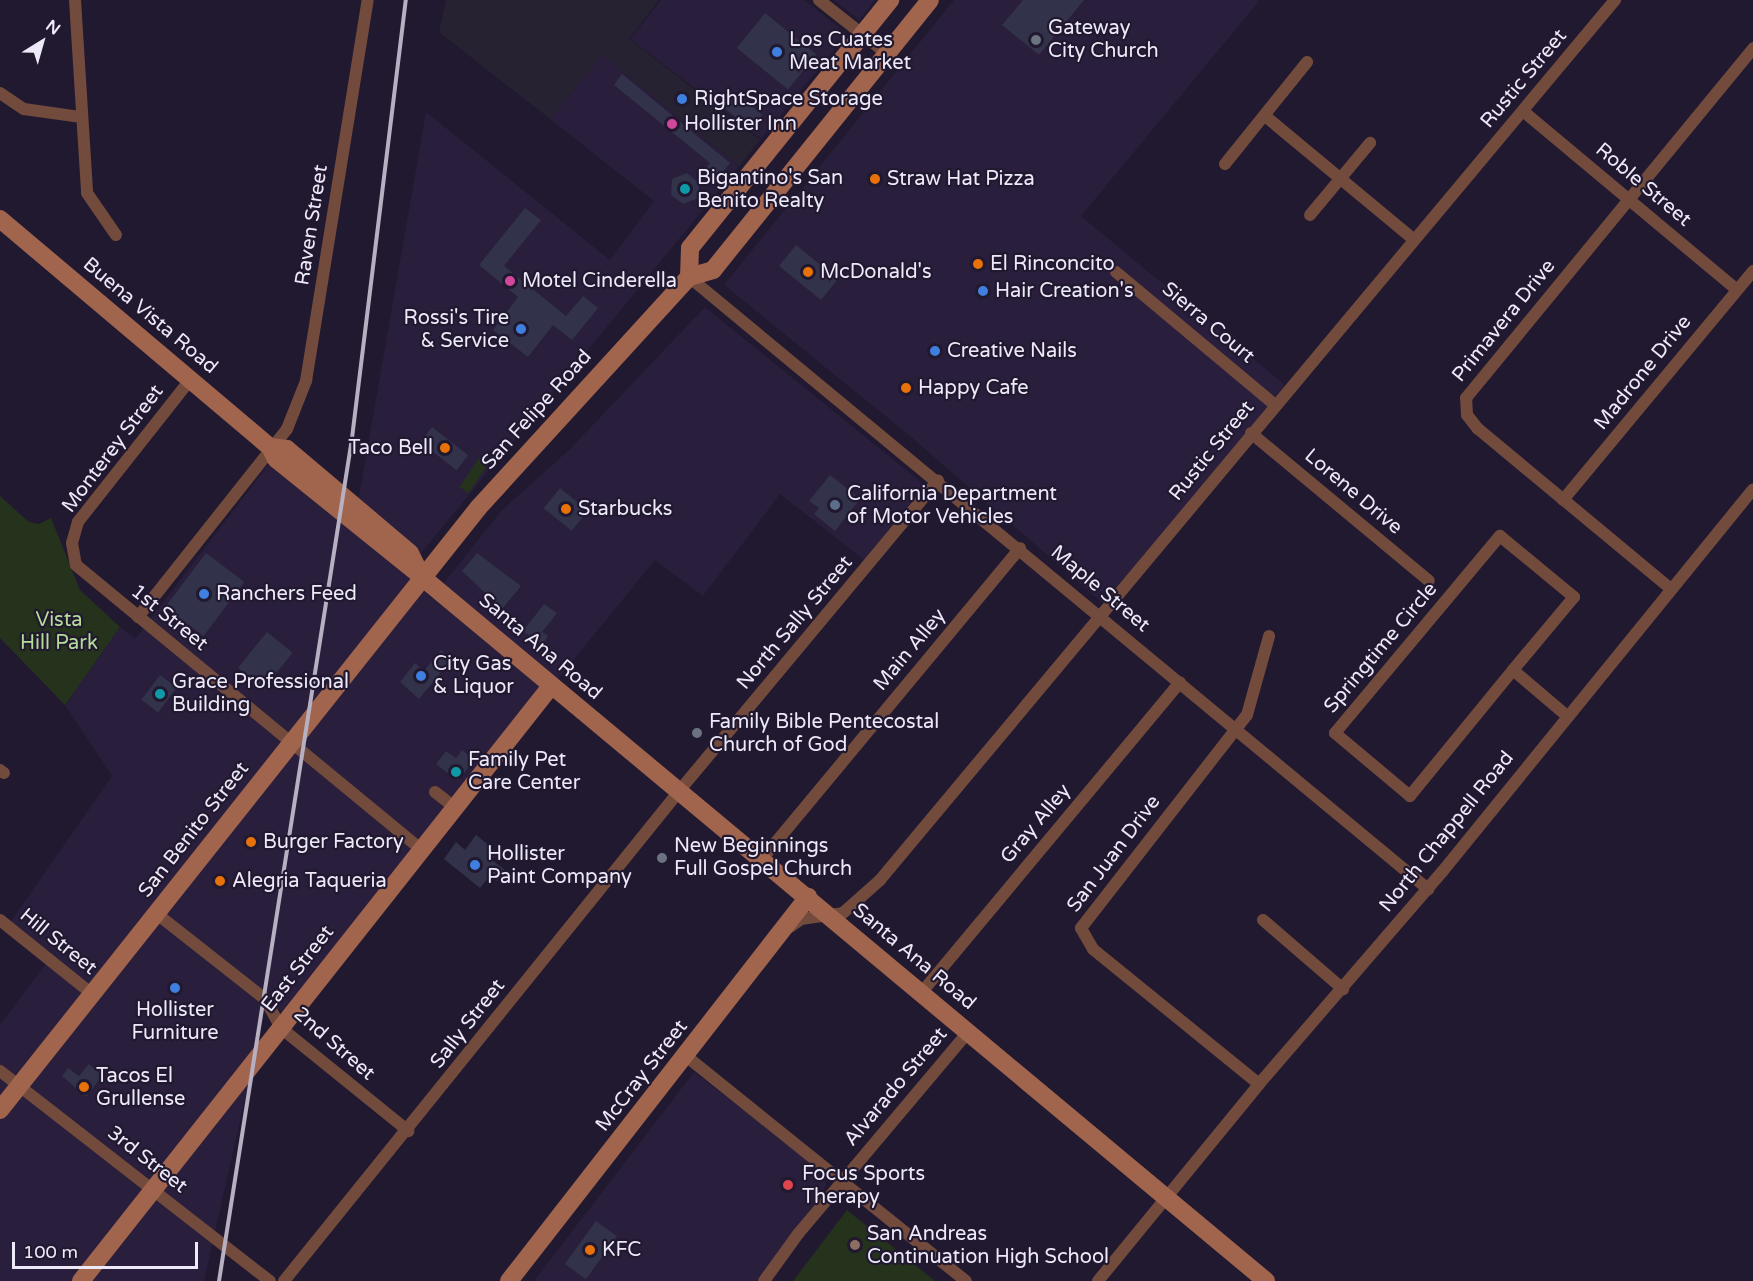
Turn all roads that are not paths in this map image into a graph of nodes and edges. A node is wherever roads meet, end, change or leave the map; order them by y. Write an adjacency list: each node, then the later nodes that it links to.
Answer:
1 (75, 0): 14 (street)
2 (368, 0): 30 (street, Raven Street)
3 (819, 0): 7 (street)
4 (890, 0): 7 (street)
5 (930, 0): 9 (street, San Felipe Road)
6 (1614, 0): 12 (street, Rustic Street)
7 (862, 35): 9 (street); 25 (street)
8 (1753, 48): 18 (street, Primavera Drive)
9 (886, 53): 25 (street, San Felipe Road)
10 (1307, 62): 13 (street)
11 (0, 93): 14 (street)
12 (1523, 111): 18 (street, Roble Street); 22 (street, Rustic Street)
13 (1265, 116): 16 (street); 17 (street)
14 (81, 117): 21 (street)
15 (1370, 143): 17 (street)
16 (1225, 164)
17 (1341, 178): 19 (street); 22 (street)
18 (1629, 198): 26 (street, Roble Street); 33 (street, Primavera Drive)
19 (1310, 215)
20 (0, 219): 27 (street, Buena Vista Road)
21 (116, 235)
22 (1413, 239): 28 (street, Rustic Street)
23 (1753, 271): 26 (street, Madrone Drive)
24 (1116, 272): 28 (street, Sierra Court)
25 (689, 277): 31 (street, Maple Street); 36 (street, San Felipe Road)
26 (1737, 290): 33 (street, Madrone Drive)
27 (190, 380): 30 (street, Buena Vista Road); 34 (street, Monterey Street)
28 (1274, 404): 29 (street, Rustic Street)
29 (1251, 434): 37 (street, Lorene Drive); 39 (street, Rustic Street)
30 (270, 447): 36 (street, Buena Vista Road); 40 (street, Raven Street)
31 (938, 480): 35 (street, Maple Street); 48 (street, North Sally Street)
32 (1753, 489): 38 (street, North Chappell Road)
33 (1563, 500): 38 (street, Primavera Drive)
34 (72, 543): 40 (street, 1st Street)
35 (1020, 548): 39 (street, Maple Street); 52 (street, Main Alley)
36 (422, 577): 44 (street, Santa Ana Road); 47 (street, San Benito Street)
37 (1429, 581)
38 (1671, 589): 45 (street, North Chappell Road)
39 (1102, 616): 43 (street, Maple Street); 56 (street, Rustic Street)
40 (138, 617): 47 (street, 1st Street)
41 (1269, 636): 46 (street)
42 (1513, 670): 42 (street, Springtime Circle); 45 (street)
43 (1180, 682): 46 (street, Maple Street); 61 (street, Gray Alley)
44 (552, 686): 48 (street, Santa Ana Road); 50 (street, East Street)
45 (1567, 716): 53 (street, North Chappell Road)
46 (1236, 729): 53 (street, Maple Street); 67 (street, San Juan Drive)
47 (290, 743): 51 (street, 1st Street); 55 (street, San Benito Street)
48 (680, 790): 52 (street, Santa Ana Road); 70 (street, Sally Street)
49 (435, 792): 50 (street)
50 (457, 809): 51 (street, East Street)
51 (423, 851): 63 (street, East Street)
52 (762, 859): 54 (street, Santa Ana Road)
53 (1428, 889): 60 (street, North Chappell Road)
54 (808, 897): 56 (street, Santa Ana Road); 59 (street, McCray Street)
55 (157, 914): 62 (street, San Benito Street); 63 (street, 2nd Street)
56 (831, 916): 59 (street, Rustic Street); 61 (street, Santa Ana Road)
57 (0, 920): 62 (street, Hill Street)
58 (1263, 920): 60 (street)
59 (780, 935): 65 (street, McCray Street)
60 (1343, 988): 67 (street, North Chappell Road)
61 (922, 992): 64 (street, Santa Ana Road)
62 (92, 994): 68 (street, San Benito Street)
63 (280, 1028): 70 (street, 2nd Street); 72 (street, East Street)
64 (968, 1032): 71 (street, Alvarado Street); 73 (street, Santa Ana Road)
65 (686, 1056): 71 (street); 77 (street, McCray Street)
66 (0, 1071): 68 (street, 3rd Street)
67 (1259, 1084): 73 (street, North Chappell Road)
68 (19, 1086): 69 (street, San Benito Street); 72 (street, 3rd Street)
69 (0, 1110)
70 (408, 1131): 76 (street, Sally Street)
71 (842, 1182): 78 (street, Alvarado Street); 79 (street)
72 (154, 1191): 74 (street, East Street); 75 (street, 3rd Street)
73 (1166, 1196): 80 (street, North Chappell Road); 81 (street, Santa Ana Road)
74 (81, 1281)
75 (270, 1281)
76 (284, 1281)
77 (509, 1281)
78 (764, 1281)
79 (966, 1281)
80 (1098, 1281)
81 (1266, 1281)

